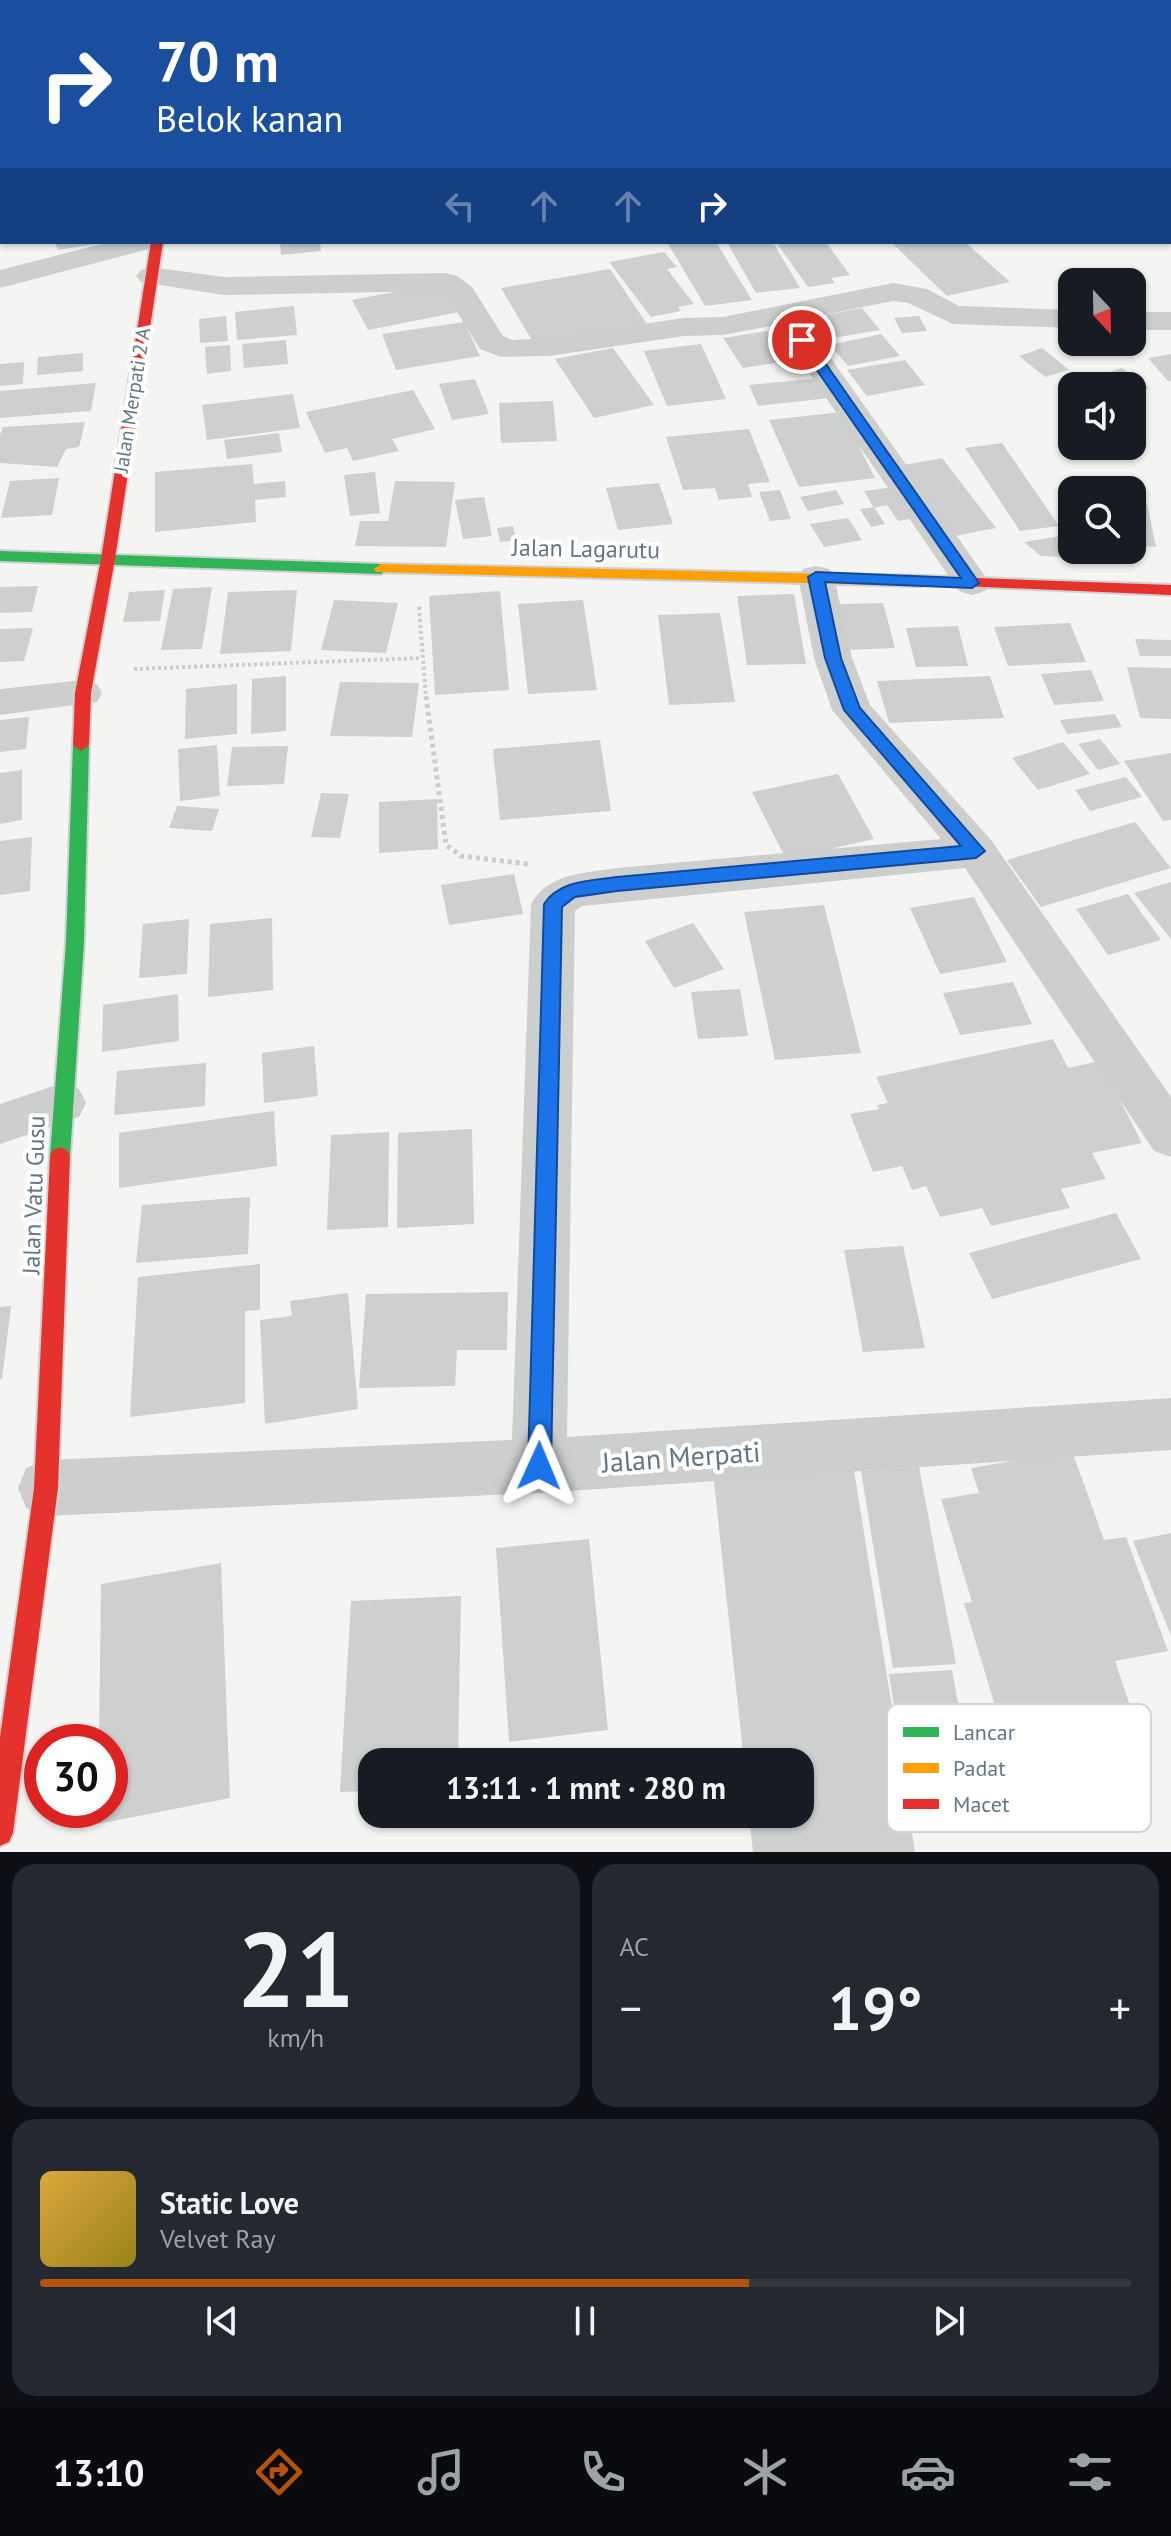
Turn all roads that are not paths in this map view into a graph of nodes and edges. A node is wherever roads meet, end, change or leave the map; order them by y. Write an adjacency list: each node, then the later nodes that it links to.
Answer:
1 (135, 244): 4 (street)
2 (157, 244): 3 (street, Jalan Merpati 2 A)
3 (151, 276): 5 (street); 10 (street, Jalan Merpati 2 A)
4 (0, 279)
5 (785, 316): 6 (street); 12 (street)
6 (1058, 319)
7 (1146, 321): 8 (street)
8 (1171, 321)
9 (0, 556): 10 (street, Jalan Lagarutu)
10 (108, 559): 11 (street, Jalan Lagarutu); 14 (street, Jalan Vatu Gusu)
11 (816, 577): 12 (street, Jalan Lagarutu); 16 (street)
12 (972, 583): 13 (street, Jalan Lagarutu)
13 (1171, 590)
14 (86, 682): 15 (street); 17 (street, Jalan Vatu Gusu)
15 (0, 702)
16 (976, 851): 19 (street); 21 (street)
17 (62, 1103): 18 (street); 22 (street, Jalan Vatu Gusu)
18 (0, 1124)
19 (1171, 1136)
20 (1171, 1424): 21 (street, Jalan Merpati)
21 (539, 1466): 22 (street, Jalan Merpati)
22 (46, 1488): 23 (street, Jalan Vatu Gusu)
23 (0, 1833)

